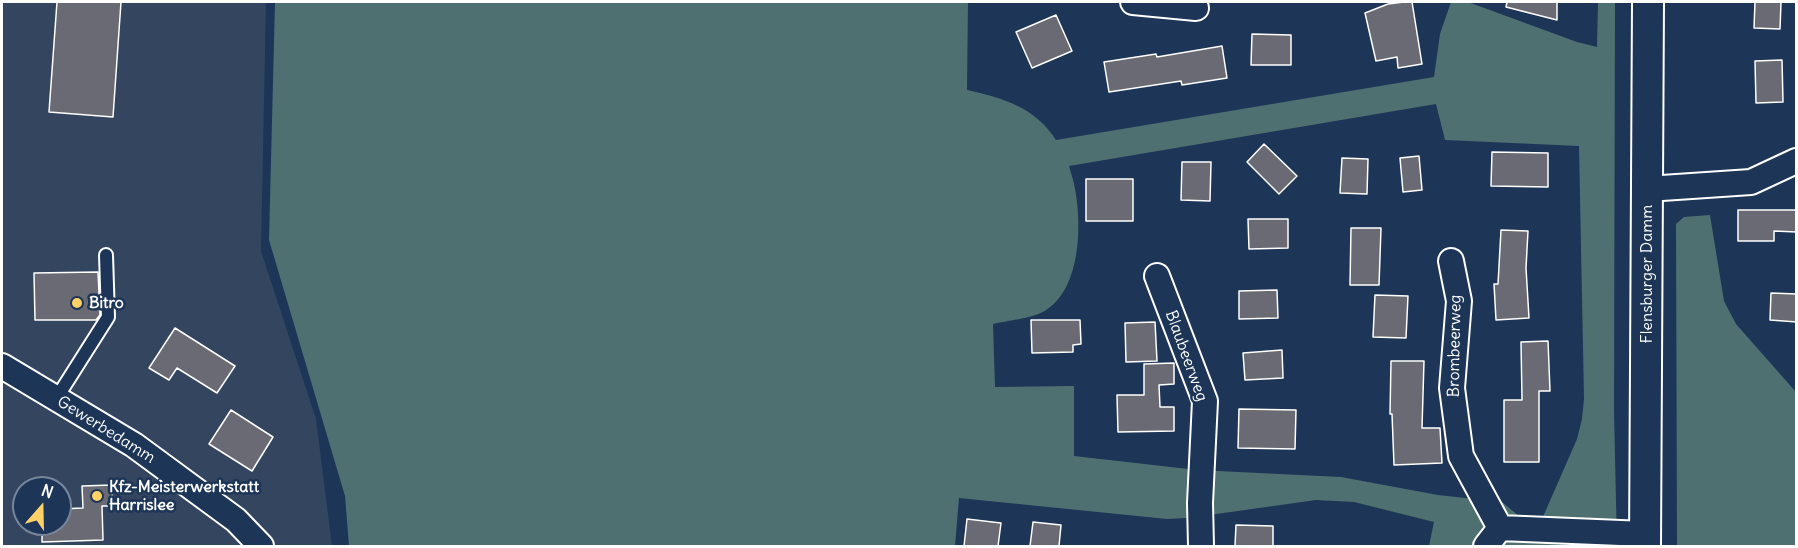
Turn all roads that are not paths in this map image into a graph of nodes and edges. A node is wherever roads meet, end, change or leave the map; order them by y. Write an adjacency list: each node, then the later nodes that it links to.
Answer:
1 (1133, 2): 3 (street)
2 (1648, 2): 5 (street, Flensburger Damm)
3 (1196, 8)
4 (1797, 161): 5 (street)
5 (1647, 189): 12 (street, Flensburger Damm)
6 (106, 255): 10 (lane)
7 (1451, 261): 11 (street, Brombeerweg)
8 (1156, 276): 14 (street, Blaubeerweg)
9 (2, 366): 10 (street, Gewerbedamm)
10 (56, 399): 13 (street, Gewerbedamm)
11 (1493, 537): 12 (street)
12 (1645, 540)
13 (261, 546)
14 (1201, 546)

